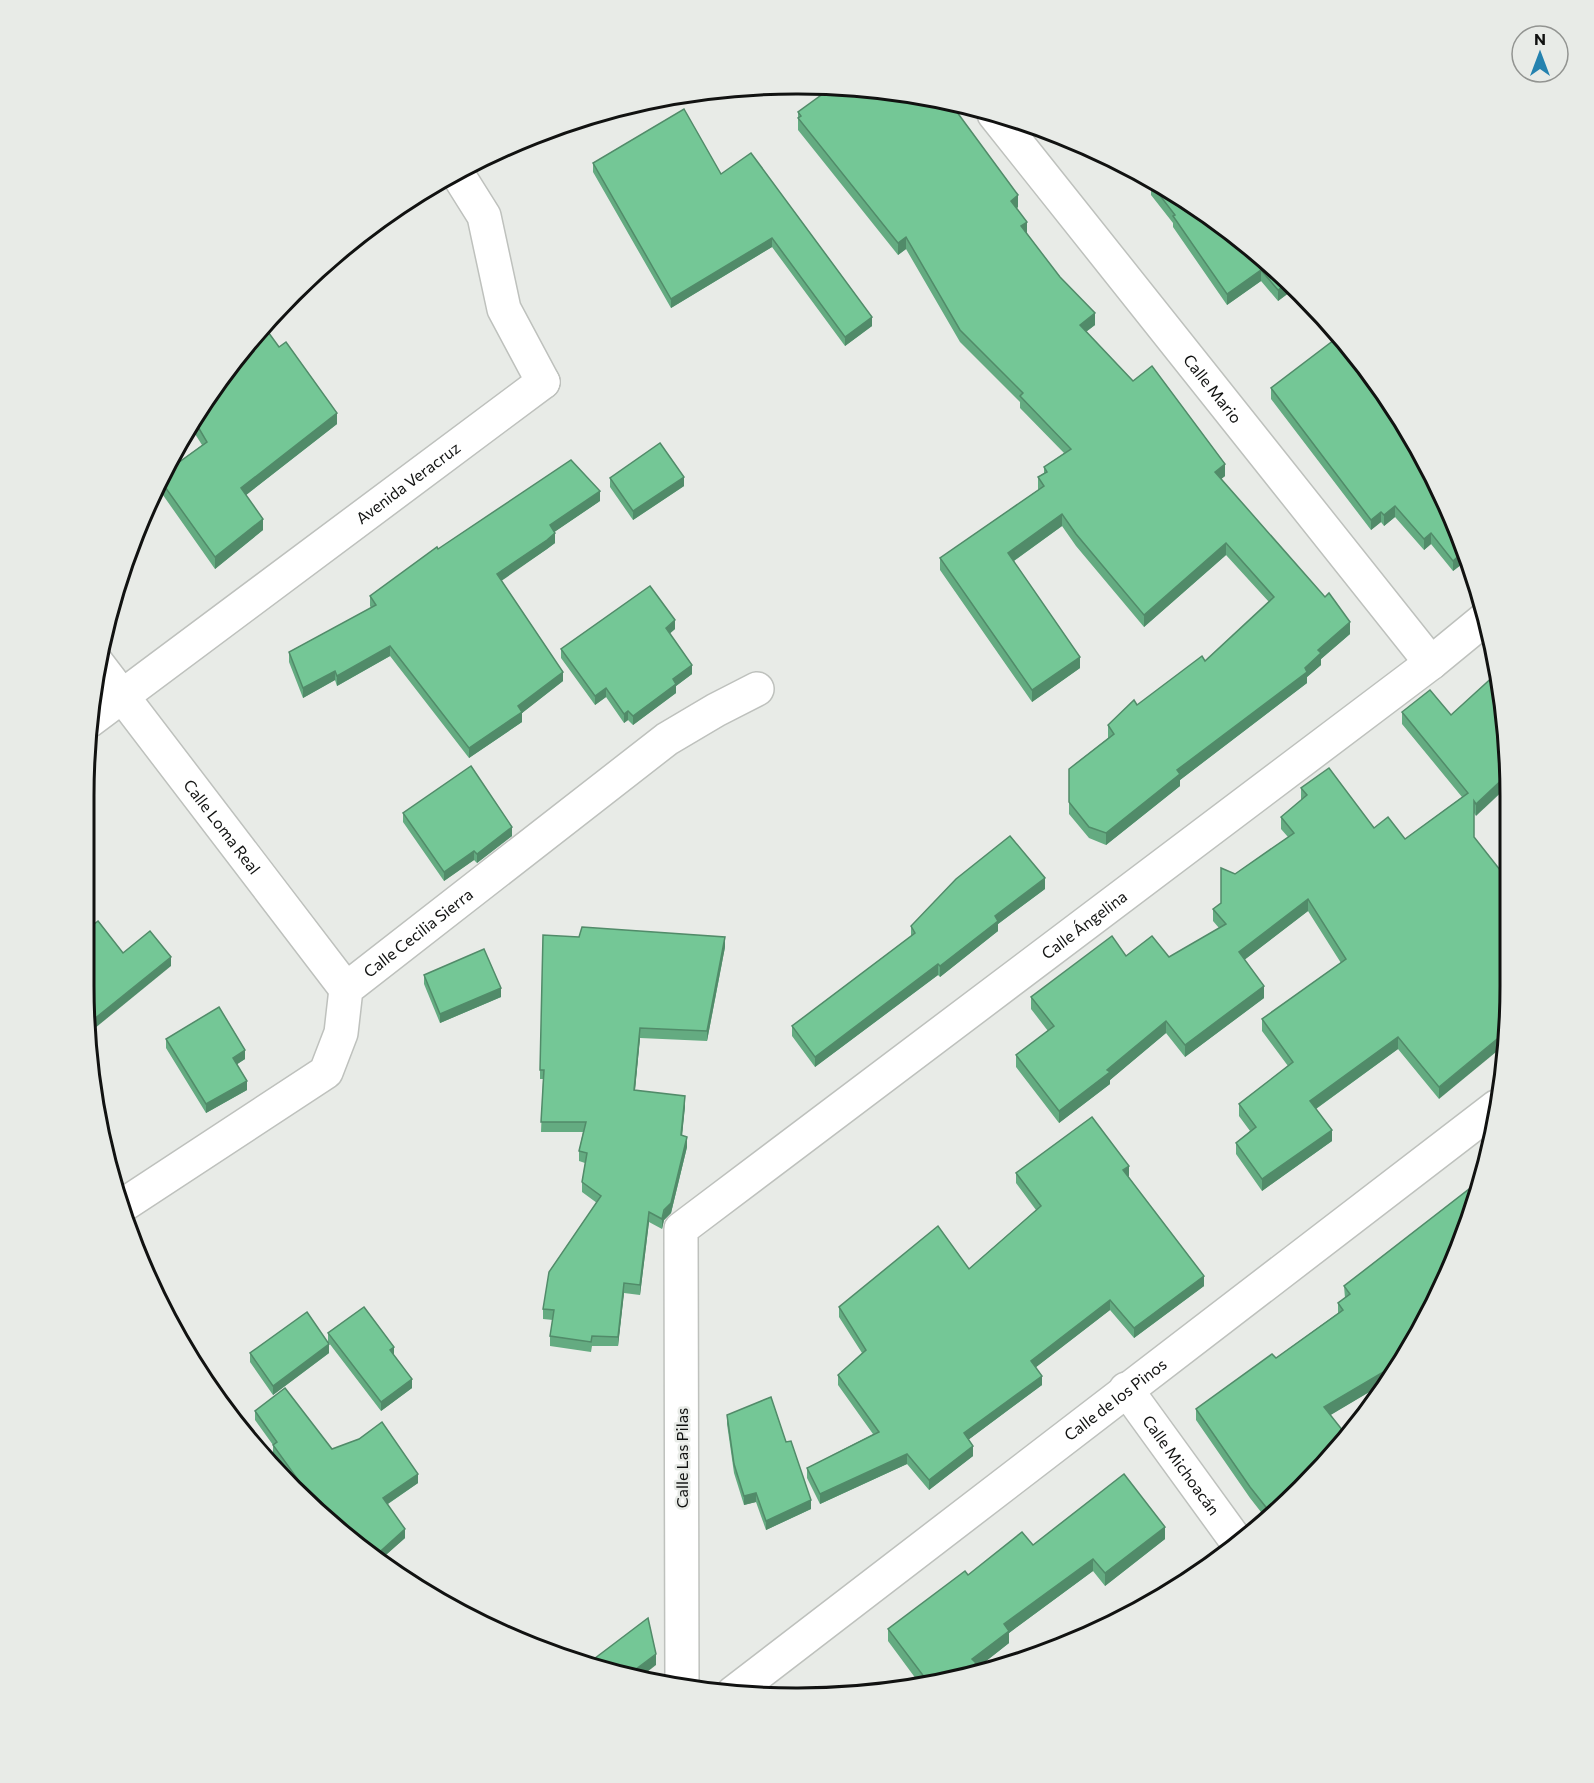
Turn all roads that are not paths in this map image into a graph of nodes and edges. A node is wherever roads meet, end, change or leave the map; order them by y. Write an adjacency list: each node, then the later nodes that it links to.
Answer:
1 (1003, 126): 4 (street, Calle Mario)
2 (461, 181): 7 (street, Avenida Veracruz)
3 (1478, 624): 4 (street, Calle Ángelina)
4 (1431, 663): 12 (street, Calle Ángelina)
5 (106, 674): 7 (street, Calle Loma Real)
6 (757, 689): 9 (street, Calle Cecilia Sierra)
7 (122, 695): 8 (street, Avenida Veracruz); 9 (street, Calle Loma Real)
8 (100, 712)
9 (346, 989): 11 (street)
10 (1487, 1113): 13 (street, Calle de los Pinos)
11 (129, 1201)
12 (681, 1229): 15 (street, Calle Las Pilas)
13 (1126, 1389): 14 (street, Calle Michoacán); 16 (street, Calle de los Pinos)
14 (1233, 1536)
15 (682, 1678)
16 (742, 1686)

